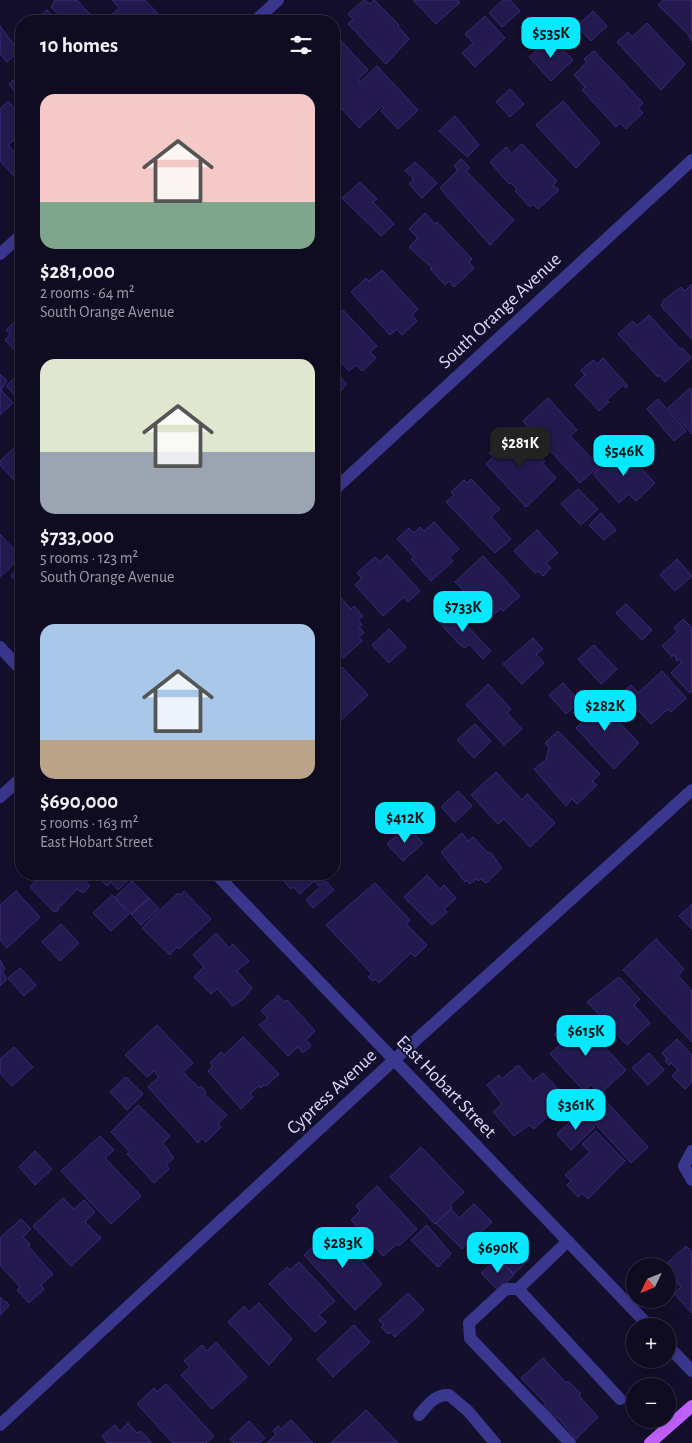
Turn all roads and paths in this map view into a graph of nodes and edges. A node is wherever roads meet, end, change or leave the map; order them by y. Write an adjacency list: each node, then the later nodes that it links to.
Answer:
1 (278, 0): 2 (street)
2 (262, 15)
3 (692, 160): 6 (street, South Orange Avenue)
4 (15, 240): 5 (street)
5 (0, 254)
6 (340, 484)
7 (0, 648): 8 (street)
8 (15, 664)
9 (15, 783): 11 (street)
10 (692, 790): 13 (street, Cypress Avenue)
11 (0, 797)
12 (222, 880): 13 (street, East Hobart Street)
13 (394, 1060): 16 (street, East Hobart Street); 24 (street, Cypress Avenue)
14 (692, 1150): 15 (street)
15 (692, 1180)
16 (568, 1241): 17 (street); 18 (street, East Hobart Street)
17 (512, 1289): 21 (street); 26 (street)
18 (641, 1318)
19 (676, 1354): 20 (street)
20 (692, 1371)
21 (620, 1399)
22 (692, 1406): 27 (main road)
23 (419, 1415): 25 (street)
24 (0, 1426)
25 (495, 1443)
26 (570, 1443)
27 (650, 1443)

